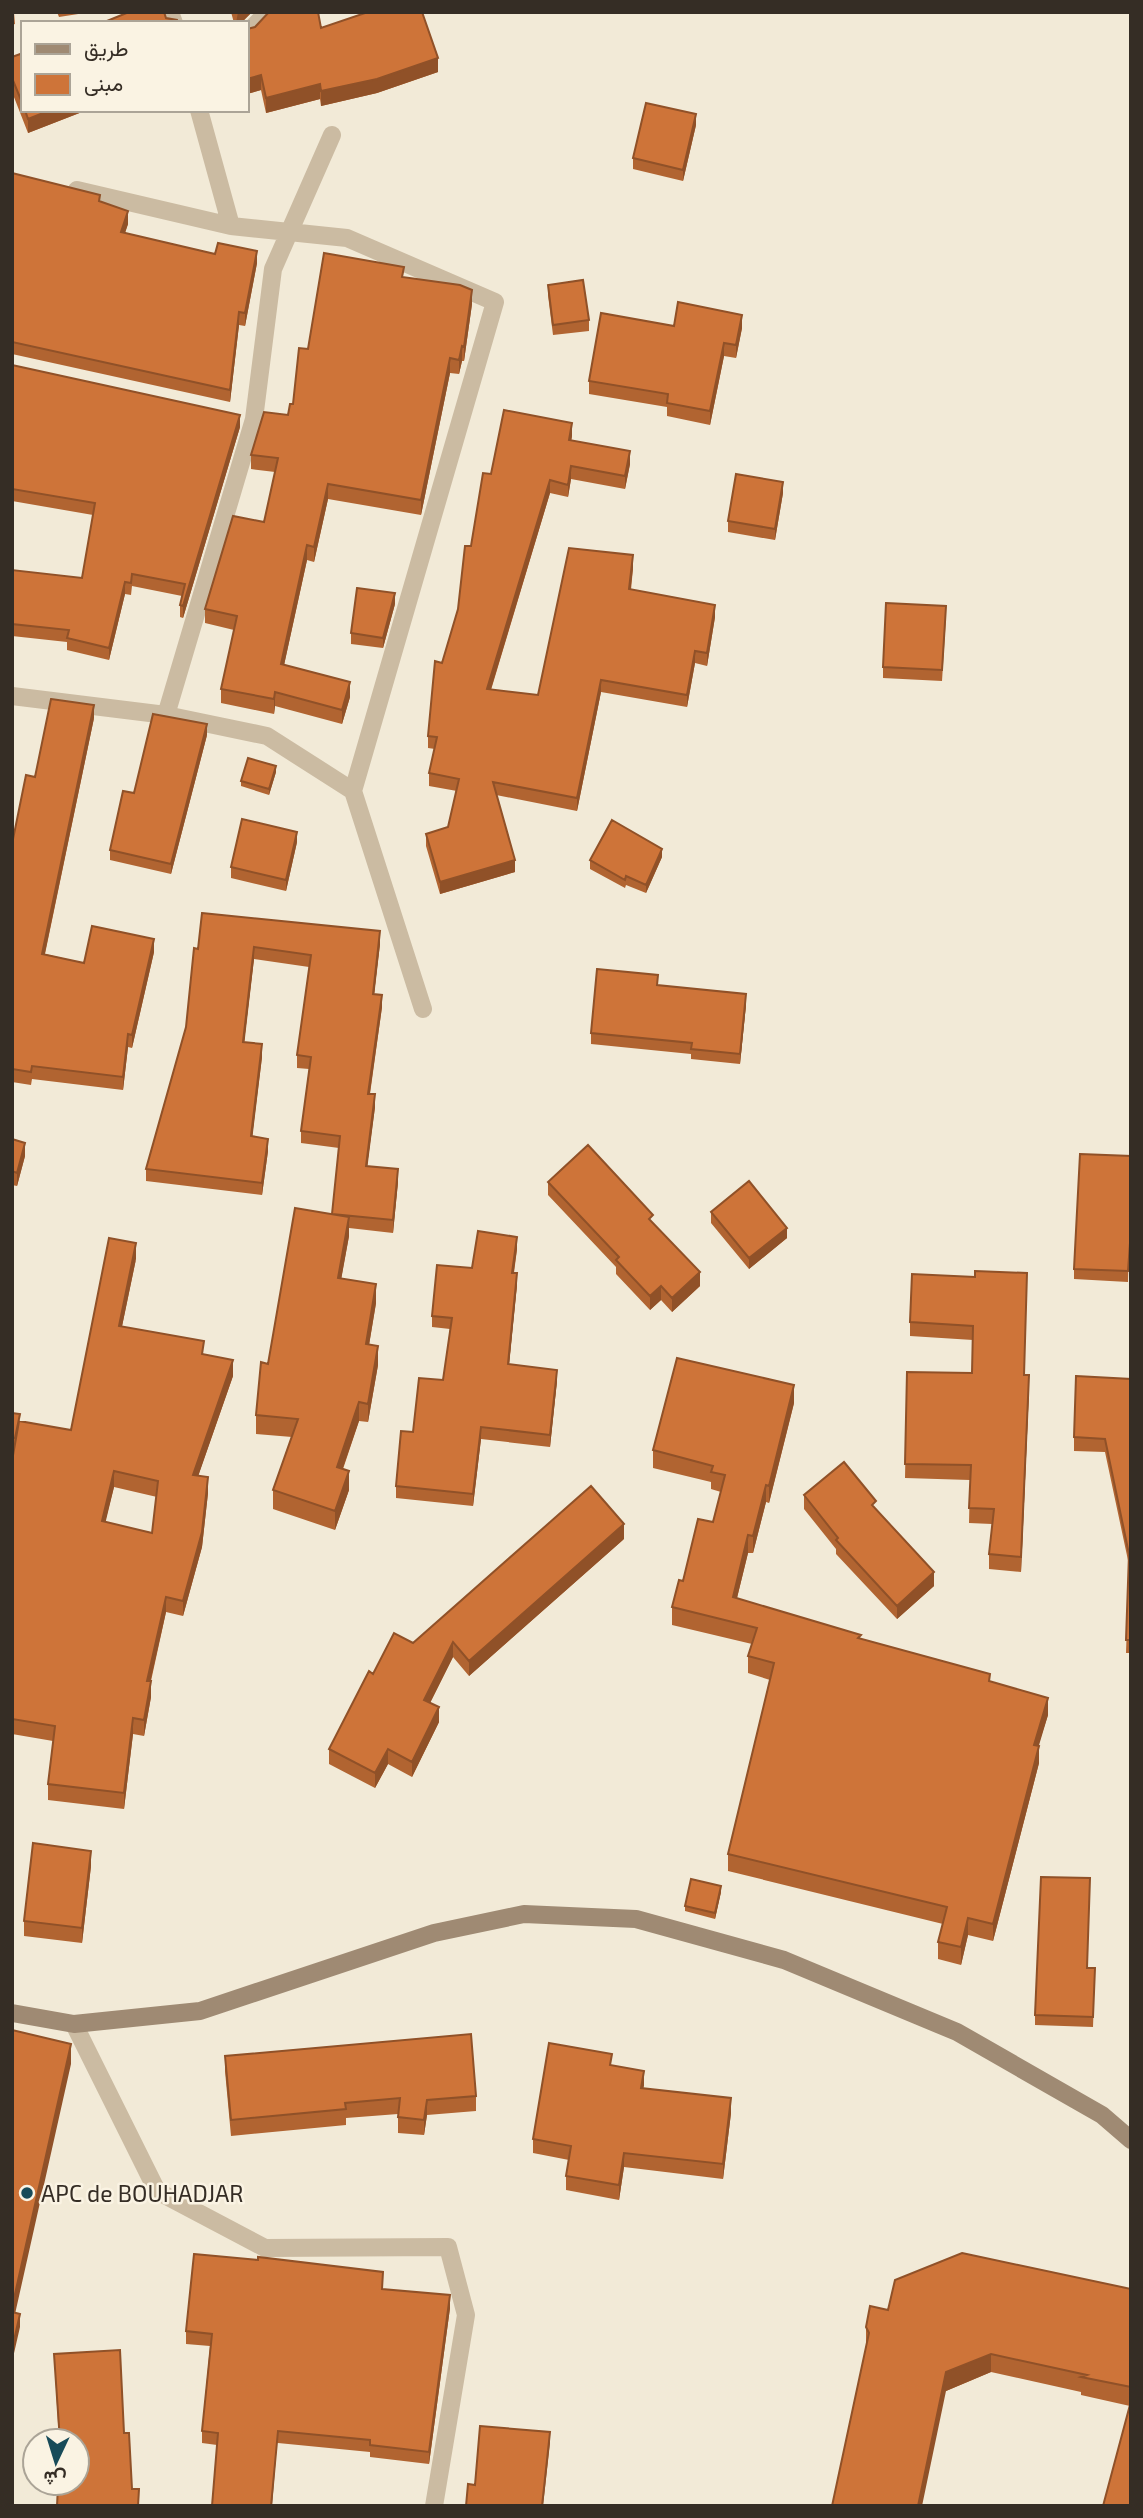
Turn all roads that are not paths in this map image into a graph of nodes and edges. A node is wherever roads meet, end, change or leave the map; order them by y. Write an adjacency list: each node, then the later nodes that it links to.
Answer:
1 (268, 12): 2 (street)
2 (248, 32)
3 (200, 112): 6 (street)
4 (332, 135): 7 (street)
5 (64, 187): 6 (street)
6 (231, 226): 7 (street)
7 (288, 234): 9 (street); 10 (street)
8 (12, 696): 9 (street)
9 (166, 715): 10 (street)
10 (353, 791): 11 (street)
11 (423, 1009)
12 (12, 2013): 13 (main road)
13 (74, 2024): 14 (main road); 15 (street)
14 (1131, 2140)
15 (434, 2506)

